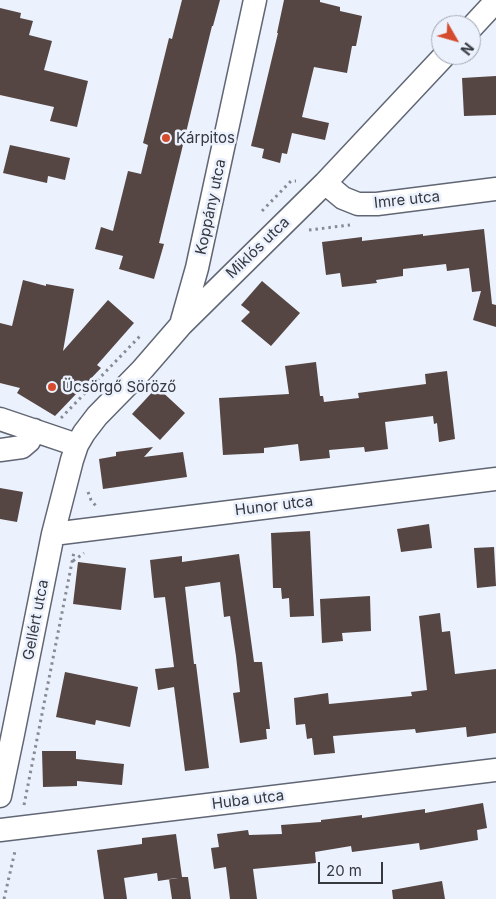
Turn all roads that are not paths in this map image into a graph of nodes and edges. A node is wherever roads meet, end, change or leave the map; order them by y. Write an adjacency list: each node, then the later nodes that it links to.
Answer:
1 (255, 0): 7 (street, Koppány utca)
2 (496, 1): 3 (street)
3 (481, 17)
4 (436, 65): 5 (street, Miklós utca)
5 (325, 183): 6 (street, Imre utca); 7 (street, Miklós utca)
6 (496, 190)
7 (181, 325): 10 (street, Miklós utca)
8 (0, 419): 9 (street)
9 (44, 434): 10 (street); 11 (street)
10 (77, 445): 13 (street, Gellért utca)
11 (0, 450)
12 (496, 479): 13 (street, Hunor utca)
13 (53, 534): 14 (street, Gellért utca)
14 (7, 735): 16 (street, Gellért utca)
15 (496, 770): 17 (street, Huba utca)
16 (0, 796)
17 (10, 828)

